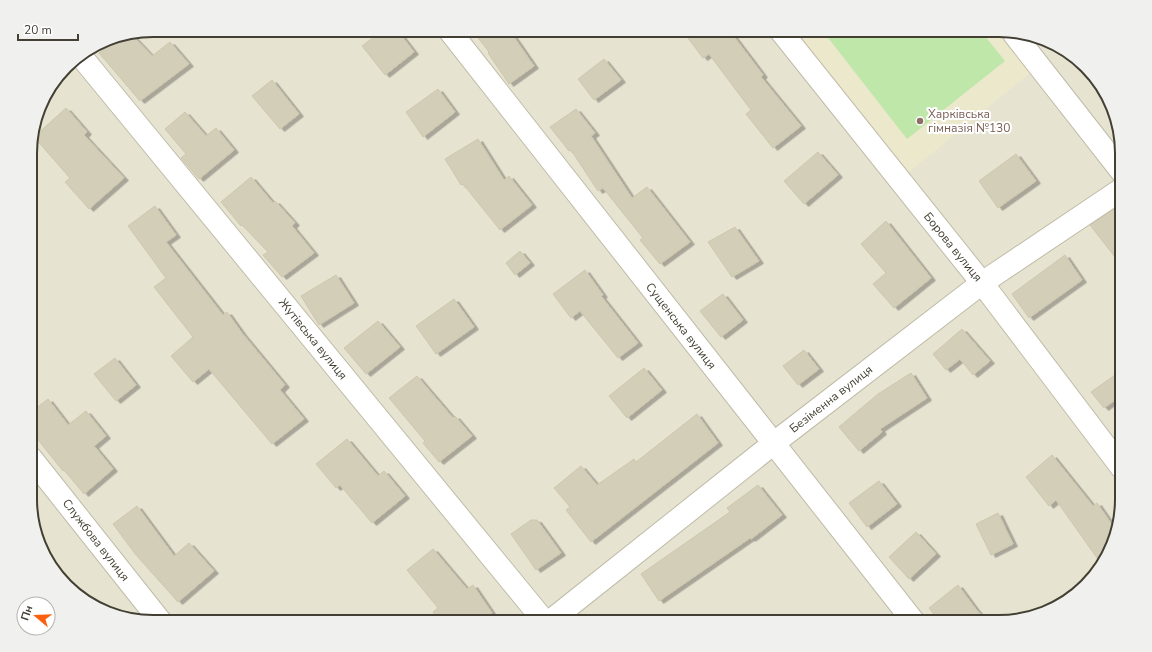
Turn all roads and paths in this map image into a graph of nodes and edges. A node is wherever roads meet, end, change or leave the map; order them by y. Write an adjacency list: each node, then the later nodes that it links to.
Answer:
1 (455, 37): 8 (street, Сущенська вулиця)
2 (786, 37): 7 (street, Борова вулиця)
3 (1018, 39): 5 (street)
4 (84, 60): 12 (street, Жутівська вулиця)
5 (1115, 163)
6 (1115, 194): 7 (street, Безіменна вулиця)
7 (982, 283): 8 (street, Безіменна вулиця); 9 (street, Борова вулиця)
8 (774, 443): 13 (street, Безіменна вулиця); 14 (street, Сущенська вулиця)
9 (1115, 459)
10 (37, 466): 11 (street, Службова вулиця)
11 (155, 615)
12 (540, 615)
13 (559, 615)
14 (909, 615)

